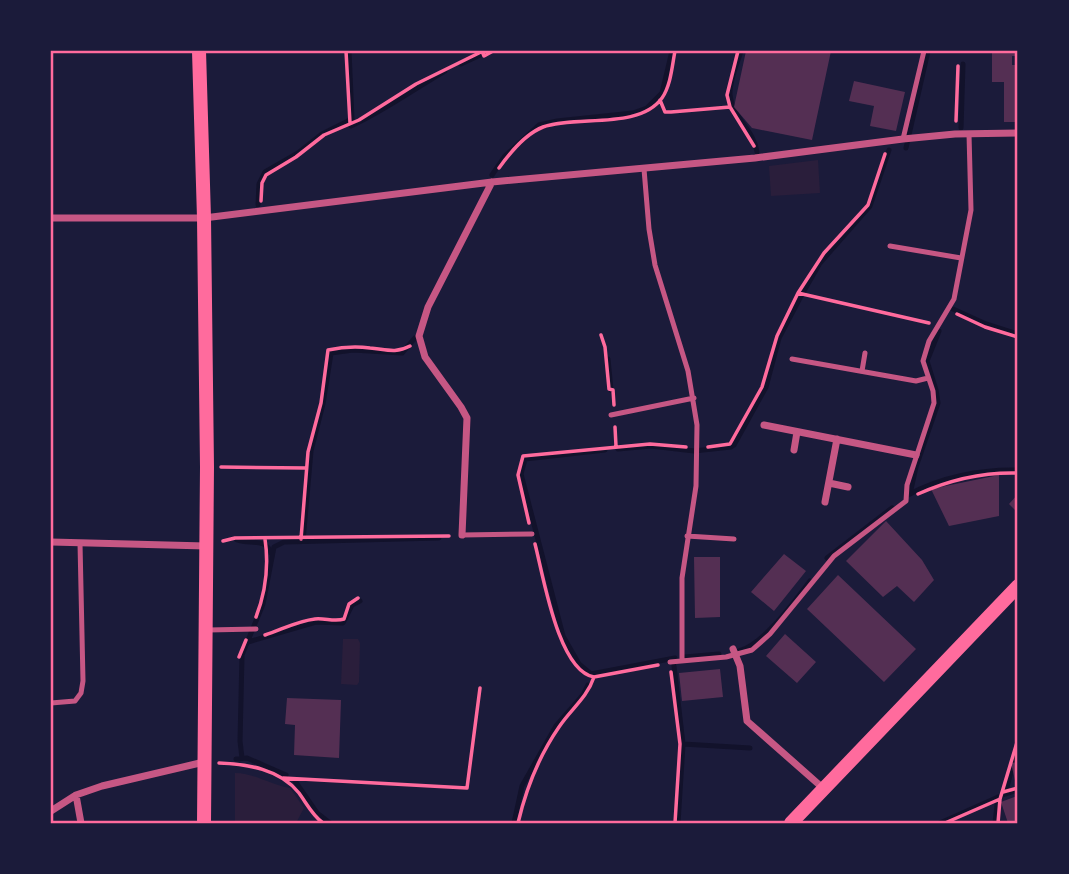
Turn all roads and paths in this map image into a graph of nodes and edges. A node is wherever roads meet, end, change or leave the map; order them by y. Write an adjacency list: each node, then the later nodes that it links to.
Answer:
1 (199, 51): 22 (main road)
2 (346, 51): 11 (path)
3 (482, 51): 4 (path); 11 (path)
4 (494, 51)
5 (675, 51): 9 (path)
6 (738, 51): 10 (path)
7 (924, 51): 15 (lane)
8 (958, 66): 13 (path)
9 (660, 100): 10 (path); 19 (path)
10 (730, 107): 17 (path)
11 (350, 123): 20 (path)
12 (1018, 133): 14 (street)
13 (955, 134): 14 (street); 15 (street)
14 (969, 134): 24 (lane)
15 (903, 139): 16 (street)
16 (885, 141): 17 (street); 25 (path)
17 (755, 159): 18 (street)
18 (644, 169): 19 (street); 36 (lane)
19 (492, 183): 20 (street); 30 (street)
20 (261, 210): 22 (street)
21 (51, 218): 22 (street)
22 (204, 218): 44 (main road)
23 (890, 246): 24 (lane)
24 (961, 258): 26 (lane)
25 (798, 293): 27 (path); 41 (path)
26 (950, 307): 27 (lane); 29 (path)
27 (937, 326): 34 (lane)
28 (601, 335): 35 (path)
29 (1018, 337)
30 (419, 340): 45 (path); 52 (street)
31 (865, 353): 33 (lane)
32 (792, 359): 33 (lane)
33 (862, 371): 34 (lane)
34 (928, 378): 43 (lane)
35 (613, 390)
36 (694, 398): 37 (lane); 41 (lane)
37 (611, 415)
38 (764, 425): 39 (street)
39 (797, 432): 40 (street); 42 (street)
40 (837, 439): 43 (street); 47 (street)
41 (697, 448): 51 (path); 53 (lane)
42 (794, 450)
43 (916, 455): 49 (lane)
44 (207, 467): 45 (path); 59 (main road)
45 (306, 468): 55 (path)
46 (1018, 473): 49 (path)
47 (829, 483): 48 (street); 50 (street)
48 (848, 487)
49 (906, 501): 65 (lane)
50 (825, 502)
51 (532, 534): 52 (lane); 69 (path)
52 (462, 536): 55 (path)
53 (687, 536): 56 (lane); 67 (lane)
54 (265, 538): 55 (path); 59 (path); 62 (path)
55 (301, 539)
56 (734, 539)
57 (51, 542): 58 (street)
58 (80, 542): 59 (street); 71 (lane)
59 (206, 546): 63 (main road)
60 (1018, 586): 76 (main road)
61 (358, 598): 64 (path)
62 (253, 629): 63 (lane); 64 (path)
63 (205, 630): 73 (main road)
64 (246, 640): 66 (path)
65 (735, 652): 67 (lane); 76 (street)
66 (239, 657)
67 (682, 661): 68 (lane)
68 (670, 662): 69 (path); 85 (path)
69 (594, 677): 84 (path)
70 (480, 688): 74 (path)
71 (51, 703)
72 (1018, 738): 77 (path)
73 (204, 762): 74 (path); 78 (street); 82 (main road)
74 (283, 778): 83 (path)
75 (1018, 788): 77 (path)
76 (824, 789): 86 (main road)
77 (1003, 792): 79 (path)
78 (76, 794): 80 (street); 81 (street)
79 (1000, 799): 87 (path); 88 (path)
80 (51, 811)
81 (81, 823)
82 (204, 823)
83 (323, 823)
84 (518, 823)
85 (675, 823)
86 (791, 823)
87 (945, 823)
88 (998, 823)

